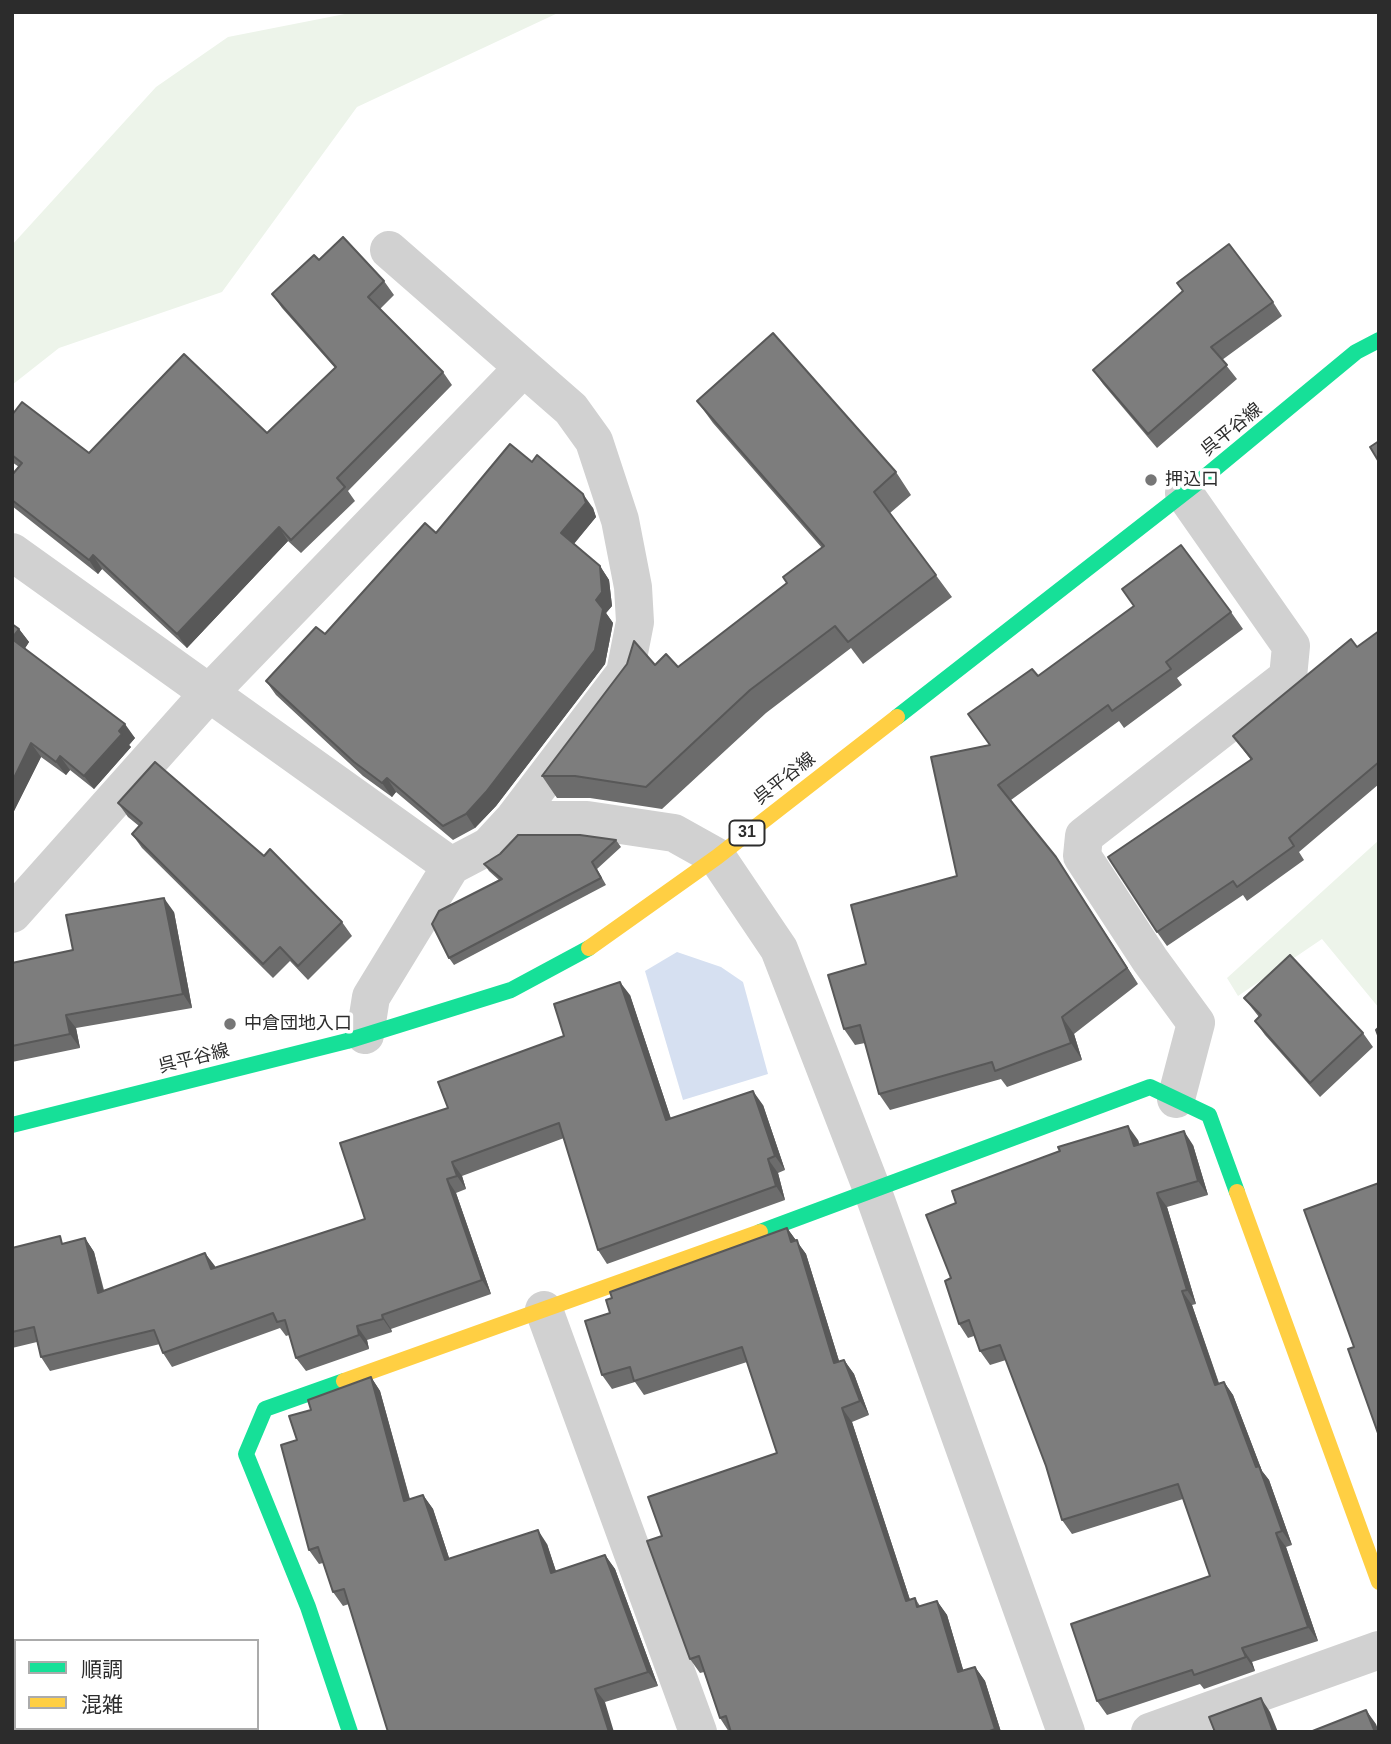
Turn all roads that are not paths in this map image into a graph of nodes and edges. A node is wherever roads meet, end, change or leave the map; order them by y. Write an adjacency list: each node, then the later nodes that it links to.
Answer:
1 (389, 250): 3 (street)
2 (1379, 340): 4 (street, 呉平谷線 / 31)
3 (523, 368): 6 (street); 7 (street)
4 (1184, 494): 8 (street, 呉平谷線 / 31); 12 (street)
5 (12, 552): 6 (street)
6 (211, 691): 9 (street); 10 (street)
7 (513, 820): 8 (street); 9 (street)
8 (717, 857): 11 (street, 呉平谷線 / 31); 14 (street)
9 (451, 866): 11 (street)
10 (12, 914)
11 (365, 1035): 13 (street, 呉平谷線 / 31)
12 (1176, 1099): 14 (street); 16 (street)
13 (12, 1125)
14 (873, 1192): 15 (street); 20 (street)
15 (544, 1310): 18 (street); 19 (street)
16 (1379, 1582)
17 (1379, 1650): 21 (street)
18 (350, 1732)
19 (698, 1732)
20 (1066, 1732)
21 (1150, 1732)

